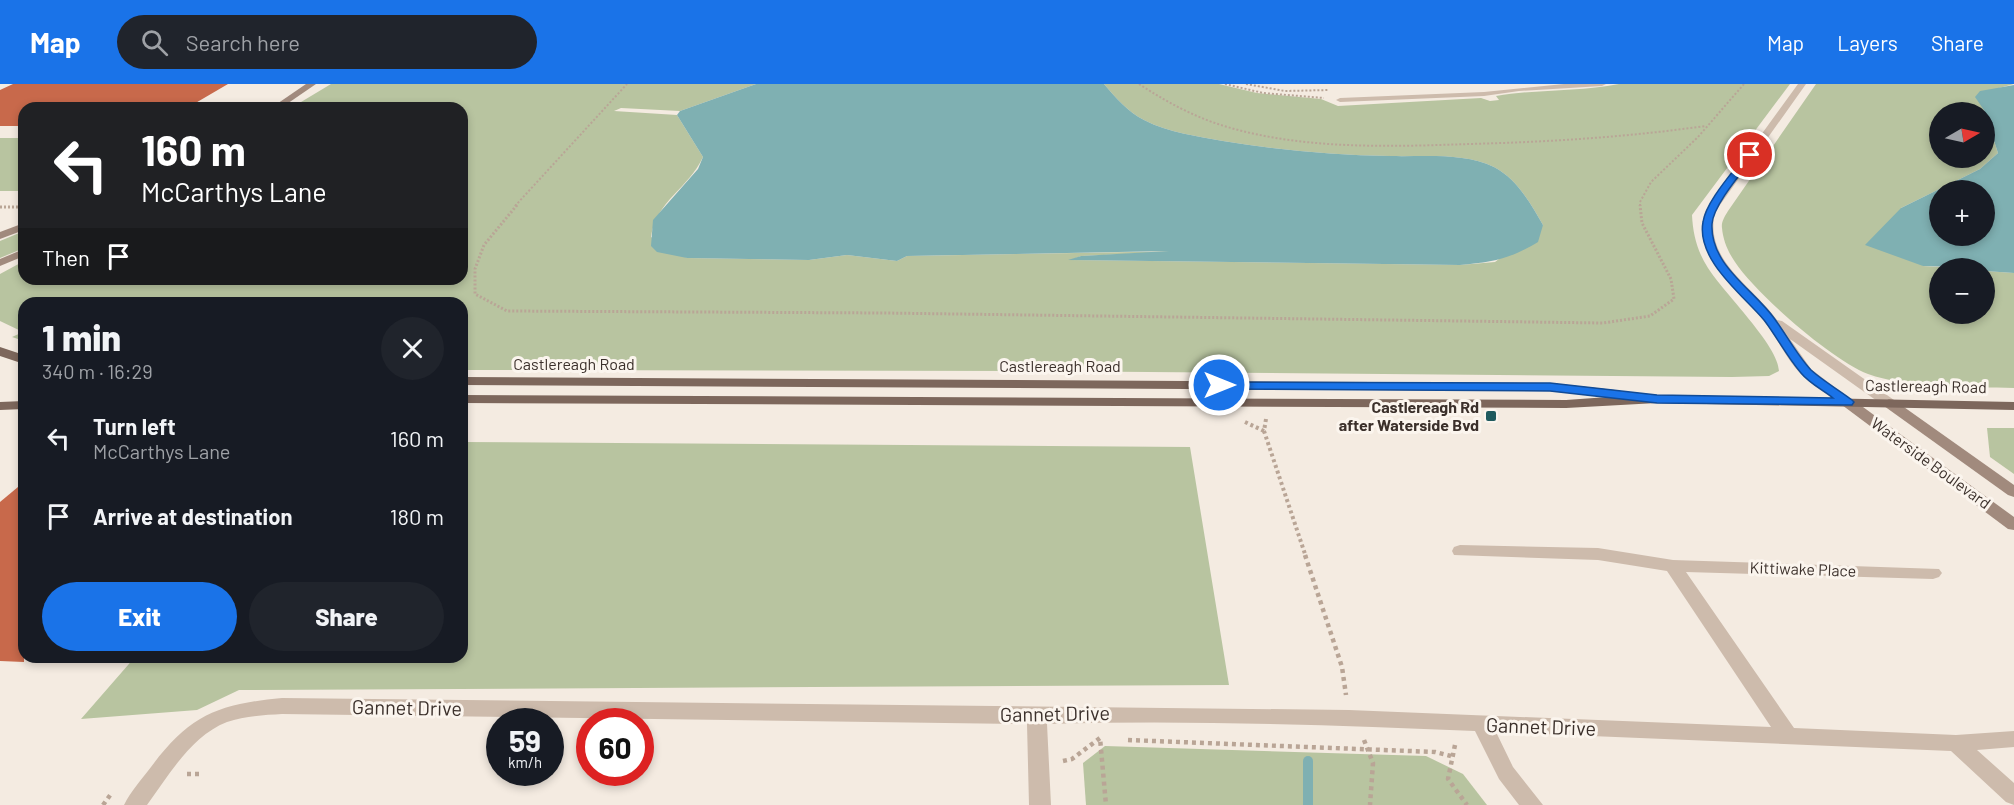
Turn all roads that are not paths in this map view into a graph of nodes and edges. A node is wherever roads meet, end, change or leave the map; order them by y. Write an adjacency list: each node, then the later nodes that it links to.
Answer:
1 (312, 84): 5 (street)
2 (1602, 84): 4 (lane)
3 (1802, 84): 10 (street)
4 (1340, 100)
5 (284, 102)
6 (18, 228): 7 (street)
7 (0, 236)
8 (18, 255): 9 (street)
9 (0, 263)
10 (1768, 317): 16 (street); 17 (street)
11 (0, 351): 12 (main road)
12 (18, 358)
13 (468, 381): 15 (main road, Castlereagh Road)
14 (468, 399): 15 (main road, Castlereagh Road)
15 (1657, 399): 16 (main road, Castlereagh Road)
16 (1847, 402): 17 (main road, Castlereagh Road); 22 (street, Waterside Boulevard)
17 (1889, 403): 19 (main road, Castlereagh Road); 21 (street, Waterside Boulevard)
18 (18, 405): 20 (main road)
19 (2014, 405)
20 (0, 406)
21 (2014, 492)
22 (2014, 525)
23 (1460, 550): 24 (street, Kittiwake Place)
24 (1673, 566): 25 (street, Kittiwake Place); 28 (street)
25 (1933, 573)
26 (1037, 716): 27 (street, Gannet Drive); 32 (street, Gannet Drive); 33 (street)
27 (1471, 724): 28 (street, Gannet Drive); 34 (street)
28 (1788, 736): 30 (street, Gannet Drive)
29 (2014, 739): 30 (street, Gannet Drive)
30 (1956, 743): 31 (street)
31 (2014, 796)
32 (135, 805)
33 (1040, 805)
34 (1532, 805)

